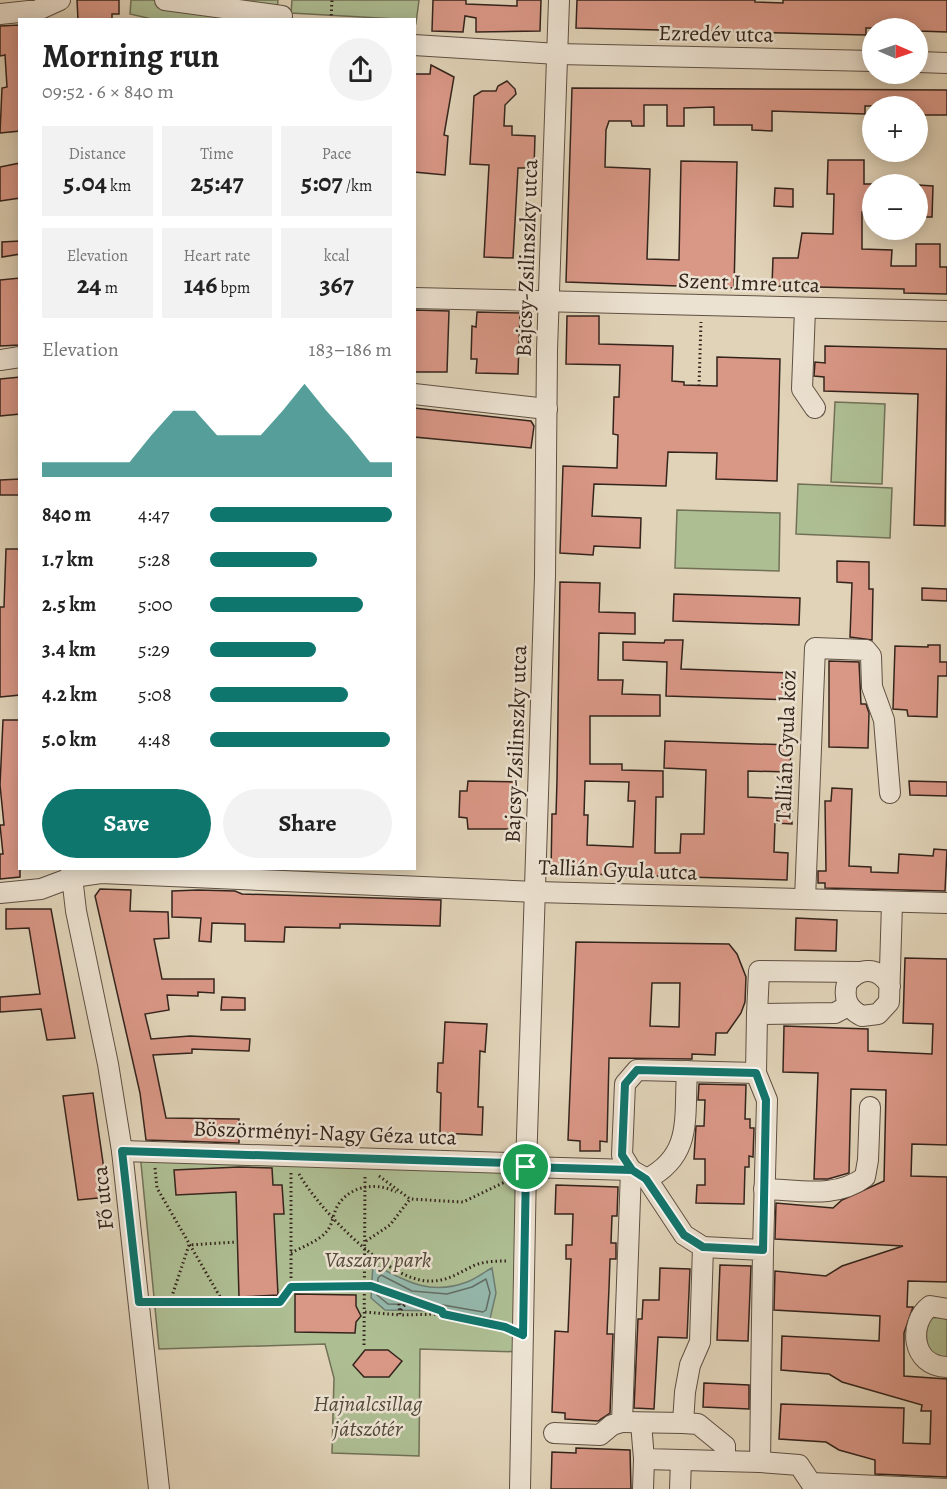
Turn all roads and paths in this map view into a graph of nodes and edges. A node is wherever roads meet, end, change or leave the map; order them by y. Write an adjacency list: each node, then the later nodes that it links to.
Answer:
1 (59, 0): 6 (street); 7 (street)
2 (165, 0): 5 (street)
3 (332, 0): 8 (path)
4 (560, 0): 10 (street, Bajcsy-Zsilinszky utca)
5 (283, 12)
6 (0, 14)
7 (60, 18)
8 (331, 18)
9 (416, 45): 10 (street, Ezredév utca)
10 (558, 54): 11 (street, Ezredév utca); 15 (street, Bajcsy-Zsilinszky utca)
11 (862, 61)
12 (928, 62): 13 (street)
13 (947, 63)
14 (416, 298): 15 (street, Szent Imre utca)
15 (549, 300): 16 (street, Szent Imre utca); 24 (street, Bajcsy-Zsilinszky utca)
16 (701, 305): 17 (street, Szent Imre utca); 21 (path)
17 (805, 309): 18 (street, Szent Imre utca); 23 (street)
18 (947, 311)
19 (18, 357): 20 (street)
20 (0, 360)
21 (699, 386)
22 (416, 394): 24 (street)
23 (815, 408)
24 (547, 409): 29 (street, Bajcsy-Zsilinszky utca)
25 (890, 794): 31 (street, Tallián Gyula köz)
26 (72, 873): 27 (street, Tallián Gyula utca); 28 (street, Tallián Gyula utca); 34 (street, Fő utca)
27 (357, 876): 29 (street, Tallián Gyula utca)
28 (41, 889): 30 (street, Tallián Gyula utca); 34 (street)
29 (536, 892): 31 (street, Tallián Gyula utca); 46 (street, Bajcsy-Zsilinszky utca)
30 (0, 893)
31 (805, 899): 32 (street, Tallián Gyula utca)
32 (892, 903): 33 (street, Tallián Gyula utca); 36 (street)
33 (947, 903)
34 (76, 911): 42 (street, Fő utca)
35 (858, 972): 36 (street); 37 (street); 38 (street)
36 (890, 986): 37 (street)
37 (848, 1006): 38 (street)
38 (757, 1014): 40 (street)
39 (687, 1071): 40 (street); 47 (street); 47 (street)
40 (756, 1073): 49 (street)
41 (870, 1107): 49 (street)
42 (122, 1151): 43 (street, Böszörményi-Nagy Géza utca); 68 (street, Fő utca)
43 (155, 1151): 44 (street, Böszörményi-Nagy Géza utca); 56 (path)
44 (291, 1158): 45 (street, Böszörményi-Nagy Géza utca); 53 (path); 61 (path)
45 (365, 1162): 46 (street, Böszörményi-Nagy Géza utca); 48 (path); 51 (path)
46 (526, 1167): 47 (street, Böszörményi-Nagy Géza utca); 77 (street, Bajcsy-Zsilinszky utca)
47 (639, 1174): 57 (street); 80 (street)
48 (365, 1186): 51 (path); 53 (path); 54 (path)
49 (764, 1189): 60 (street)
50 (509, 1191): 52 (path)
51 (399, 1193): 52 (path)
52 (410, 1199): 54 (path)
53 (333, 1218): 58 (path); 61 (path)
54 (366, 1241): 58 (path)
55 (236, 1242): 56 (path)
56 (189, 1245): 69 (path); 70 (path)
57 (703, 1247): 60 (street); 81 (street)
58 (366, 1250): 62 (path); 64 (path)
59 (508, 1250): 62 (path)
60 (763, 1250): 86 (street)
61 (291, 1253): 65 (path)
62 (508, 1261): 63 (path)
63 (507, 1272)
64 (366, 1286): 65 (path); 66 (path); 73 (path)
65 (291, 1287): 70 (path)
66 (398, 1295): 67 (path); 72 (path)
67 (409, 1299): 72 (path); 74 (path)
68 (139, 1302): 69 (path); 87 (street, Fő utca)
69 (170, 1302): 70 (path)
70 (223, 1302)
71 (947, 1309): 79 (street)
72 (401, 1310): 75 (path)
73 (365, 1312): 75 (path); 78 (path)
74 (442, 1312): 75 (path); 77 (path)
75 (400, 1315)
76 (506, 1316): 77 (path)
77 (514, 1331): 88 (street, Bajcsy-Zsilinszky utca)
78 (364, 1345)
79 (947, 1367)
80 (632, 1422): 81 (street); 82 (street); 83 (street)
81 (683, 1423): 85 (street)
82 (554, 1433)
83 (644, 1459): 84 (street); 89 (street)
84 (681, 1460): 85 (street); 90 (street)
85 (725, 1461): 86 (street)
86 (760, 1462): 91 (street)
87 (159, 1489)
88 (520, 1489)
89 (643, 1489)
90 (680, 1489)
91 (947, 1489)

